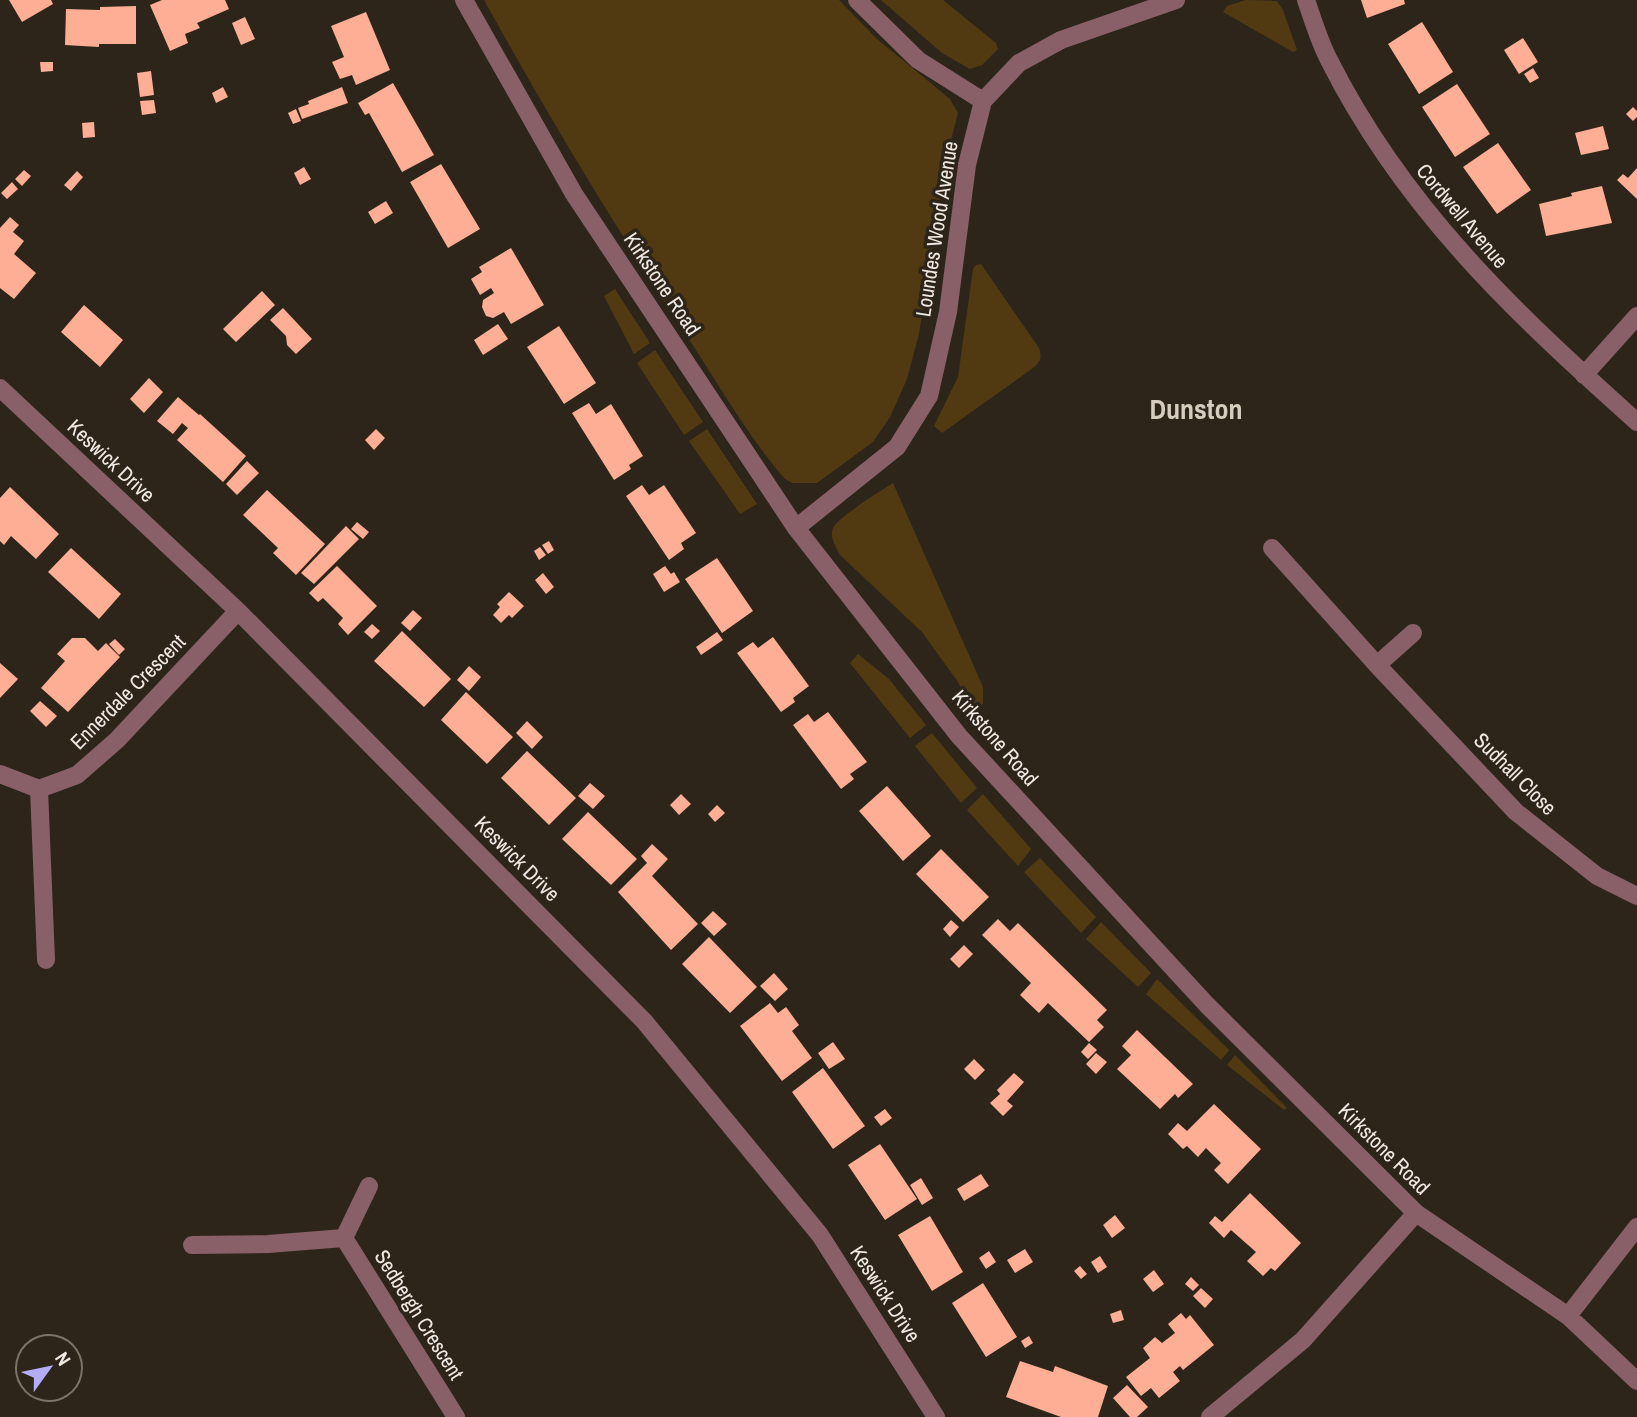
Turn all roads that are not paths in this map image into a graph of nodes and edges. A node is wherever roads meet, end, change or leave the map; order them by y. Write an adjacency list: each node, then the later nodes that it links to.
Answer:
1 (464, 0): 10 (street, Kirkstone Road)
2 (857, 0): 5 (street)
3 (1176, 0): 5 (street, Loundes Wood Avenue)
4 (1306, 0): 7 (street, Cordwell Avenue)
5 (983, 101): 10 (street, Loundes Wood Avenue)
6 (1637, 316): 7 (street)
7 (1584, 374): 9 (street, Cordwell Avenue)
8 (0, 388): 12 (street, Keswick Drive)
9 (1637, 422)
10 (796, 528): 20 (street, Kirkstone Road)
11 (1272, 548): 14 (street, Sudhall Close)
12 (238, 611): 16 (street, Ennerdale Crescent); 27 (street, Keswick Drive)
13 (1413, 633): 14 (street)
14 (1377, 664): 17 (street, Sudhall Close)
15 (0, 774): 16 (street)
16 (39, 789): 18 (street)
17 (1637, 896)
18 (46, 960)
19 (369, 1186): 22 (street)
20 (1416, 1213): 24 (street, Kirkstone Road); 28 (street)
21 (1637, 1227): 24 (street)
22 (344, 1238): 23 (street); 26 (street, Sedbergh Crescent)
23 (192, 1245)
24 (1568, 1316): 25 (street, Kirkstone Road)
25 (1637, 1381)
26 (456, 1417)
27 (936, 1417)
28 (1210, 1417)

